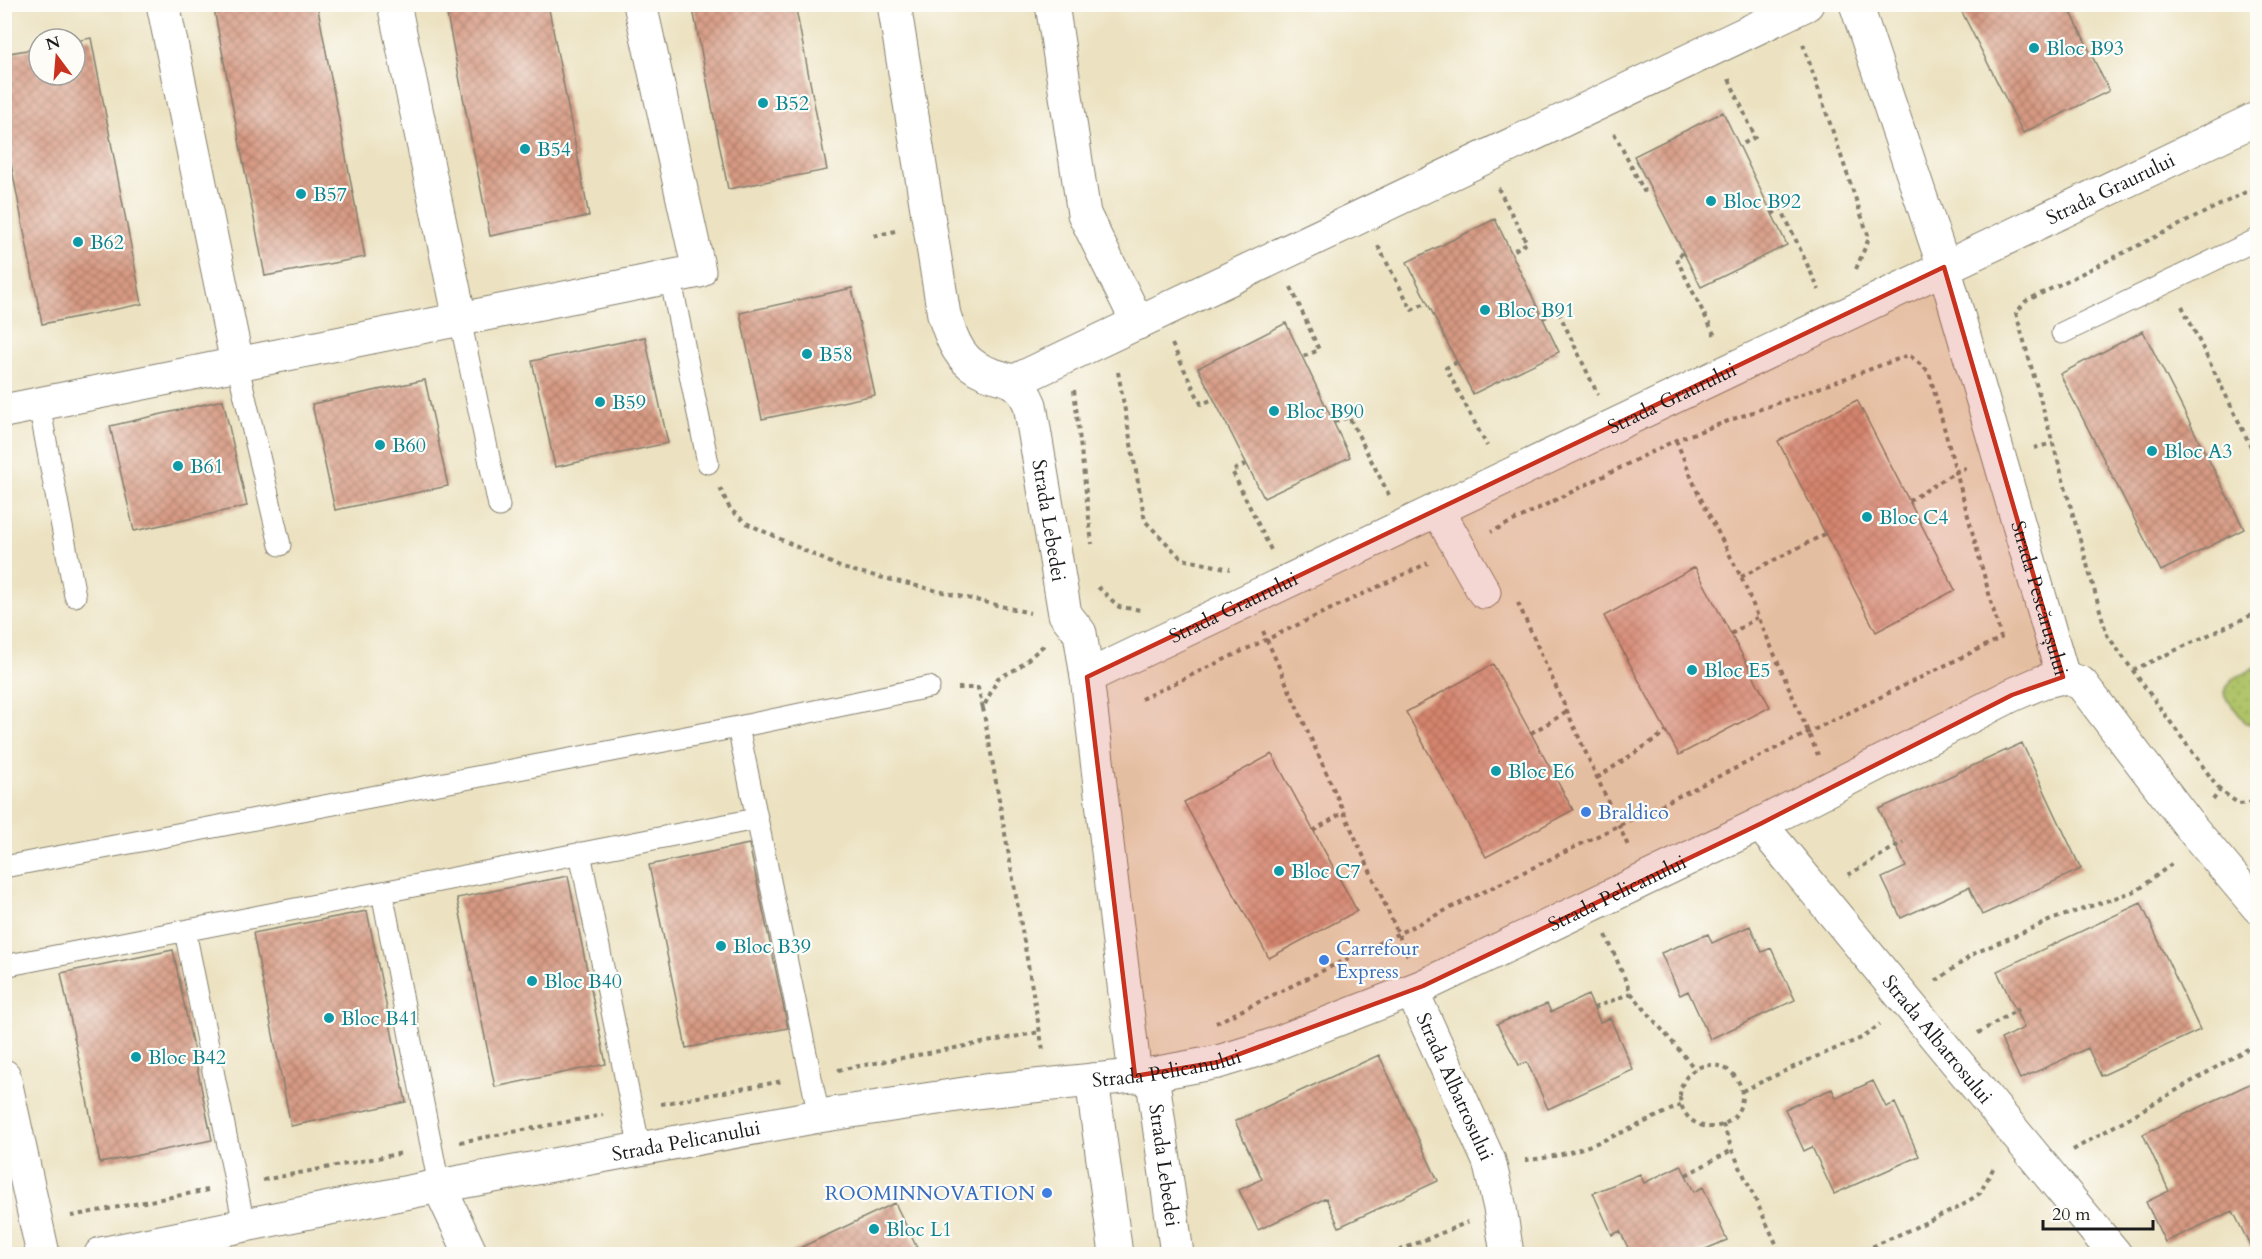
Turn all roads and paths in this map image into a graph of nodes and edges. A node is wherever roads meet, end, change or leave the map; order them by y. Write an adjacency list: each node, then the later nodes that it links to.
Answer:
1 (163, 4): 35 (street)
2 (394, 4): 28 (street)
3 (640, 4): 23 (street)
4 (894, 4): 36 (street)
5 (1052, 4): 29 (street)
6 (1856, 4): 21 (street, Strada Pescărușului)
7 (1799, 8): 8 (street); 22 (path)
8 (1716, 48): 9 (street); 11 (path)
9 (1598, 104): 12 (street); 14 (path)
10 (2258, 118): 21 (street, Strada Graurului)
11 (1739, 146)
12 (1483, 159): 16 (street); 18 (path)
13 (2258, 186): 69 (path)
14 (1651, 187)
15 (1772, 214): 25 (path)
16 (1363, 216): 20 (street); 26 (path)
17 (2258, 239): 24 (lane)
18 (1511, 252)
19 (1683, 253): 31 (path)
20 (1277, 256): 29 (street); 33 (path)
21 (1944, 267): 38 (street, Strada Graurului); 71 (street, Strada Pescărușului)
22 (1848, 274)
23 (670, 276): 28 (street); 45 (lane)
24 (2170, 281): 30 (lane); 44 (path)
25 (1830, 287)
26 (1427, 302)
27 (1543, 318): 42 (path)
28 (460, 319): 35 (street); 48 (lane)
29 (1136, 324): 32 (street); 37 (path); 56 (path)
30 (2062, 333)
31 (1727, 335)
32 (1070, 355): 36 (street); 54 (path)
33 (1302, 357)
34 (1457, 362): 47 (path)
35 (237, 363): 39 (street); 52 (lane)
36 (1015, 381): 65 (street, Strada Lebedei)
37 (1214, 399)
38 (1660, 403): 42 (street, Strada Graurului); 43 (path)
39 (39, 404): 40 (street); 60 (lane)
40 (4, 411)
41 (1334, 422): 50 (path)
42 (1613, 426): 47 (street, Strada Graurului)
43 (1676, 440): 53 (path); 57 (path); 79 (path)
44 (2258, 461)
45 (708, 463): 65 (path)
46 (1246, 464): 55 (path)
47 (1501, 479): 49 (street, Strada Graurului)
48 (499, 506)
49 (1437, 509): 50 (street, Strada Graurului); 53 (street)
50 (1401, 526): 61 (street, Strada Graurului)
51 (1825, 534): 57 (path)
52 (280, 545)
53 (1460, 548): 59 (street); 68 (path)
54 (1093, 551)
55 (1264, 557)
56 (1227, 575)
57 (1741, 577): 66 (path)
58 (1097, 586): 63 (path)
59 (1484, 592)
60 (75, 596)
61 (1249, 600): 68 (path); 70 (street, Strada Graurului)
62 (1518, 603): 75 (path)
63 (1142, 610)
64 (2258, 612): 69 (path)
65 (1057, 616): 70 (street, Strada Lebedei); 74 (path)
66 (1758, 617): 67 (path); 79 (path)
67 (1731, 634)
68 (1267, 639): 73 (path); 84 (path)
69 (2133, 670): 82 (path)
70 (1087, 677): 111 (street, Strada Lebedei)
71 (2063, 677): 81 (street, Strada Pelicanului); 88 (street, Strada Pescărușului)
72 (929, 687): 74 (path); 76 (lane)
73 (1141, 699)
74 (983, 708): 107 (path)
75 (1567, 712): 78 (path); 80 (path)
76 (738, 727): 85 (lane); 92 (lane)
77 (1666, 732): 80 (path)
78 (1531, 733)
79 (1808, 733): 81 (path); 87 (path)
80 (1597, 778): 87 (path)
81 (1833, 787): 86 (street, Strada Pelicanului)
82 (2220, 790): 83 (path); 88 (path)
83 (2258, 802)
84 (1344, 812): 89 (path); 99 (path)
85 (756, 819): 91 (lane); 113 (lane)
86 (1760, 824): 93 (street, Strada Pelicanului); 95 (street, Strada Albatrosului)
87 (1618, 826): 93 (path); 99 (path)
88 (2193, 830): 97 (street, Strada Pescărușului); 103 (path)
89 (1313, 831)
90 (1903, 842): 95 (path)
91 (580, 853): 94 (lane); 118 (lane)
92 (4, 867)
93 (1644, 880): 96 (street, Strada Pelicanului)
94 (382, 892): 98 (lane); 122 (lane)
95 (1816, 894): 103 (street, Strada Albatrosului)
96 (1601, 902): 101 (street, Strada Pelicanului); 102 (path)
97 (2256, 903)
98 (184, 931): 100 (lane); 128 (lane)
99 (1398, 934): 101 (path); 106 (path)
100 (4, 966)
101 (1417, 988): 111 (street, Strada Pelicanului); 125 (street, Strada Albatrosului)
102 (1631, 993): 104 (path); 110 (path)
103 (1908, 1001): 109 (street, Strada Albatrosului); 116 (path)
104 (1594, 1008)
105 (2019, 1009): 109 (path)
106 (1211, 1026)
107 (1040, 1032): 113 (path); 115 (path)
108 (2258, 1043): 126 (path)
109 (1949, 1051): 121 (street, Strada Albatrosului)
110 (1695, 1070): 116 (path); 117 (path)
111 (1143, 1075): 114 (street, Strada Pelicanului); 137 (street, Strada Lebedei)
112 (4, 1076): 132 (street)
113 (811, 1076): 118 (path); 119 (lane)
114 (1092, 1080): 115 (street, Strada Pelicanului); 136 (street)
115 (1049, 1083): 119 (street, Strada Pelicanului)
116 (1742, 1091): 120 (path)
117 (1681, 1106): 120 (path); 125 (path)
118 (632, 1110): 122 (path); 123 (lane)
119 (819, 1116): 123 (street, Strada Pelicanului)
120 (1723, 1124): 124 (path)
121 (2012, 1131): 126 (street, Strada Albatrosului); 141 (path)
122 (431, 1148): 128 (path); 129 (lane)
123 (640, 1150): 129 (street, Strada Pelicanului)
124 (1732, 1150): 127 (path); 140 (path)
125 (1489, 1161): 130 (street, Strada Albatrosului)
126 (2044, 1167): 142 (street, Strada Albatrosului)
127 (1686, 1174)
128 (236, 1185): 131 (lane); 132 (path)
129 (439, 1186): 131 (street, Strada Pelicanului); 135 (street)
130 (1500, 1208): 138 (path); 139 (street, Strada Albatrosului)
131 (244, 1225): 133 (street, Strada Pelicanului)
132 (40, 1239)
133 (205, 1244): 134 (street, Strada Pelicanului)
134 (101, 1254)
135 (471, 1254)
136 (1116, 1254)
137 (1177, 1254)
138 (1391, 1254)
139 (1507, 1254)
140 (1781, 1254)
141 (1856, 1254)
142 (2115, 1254)

